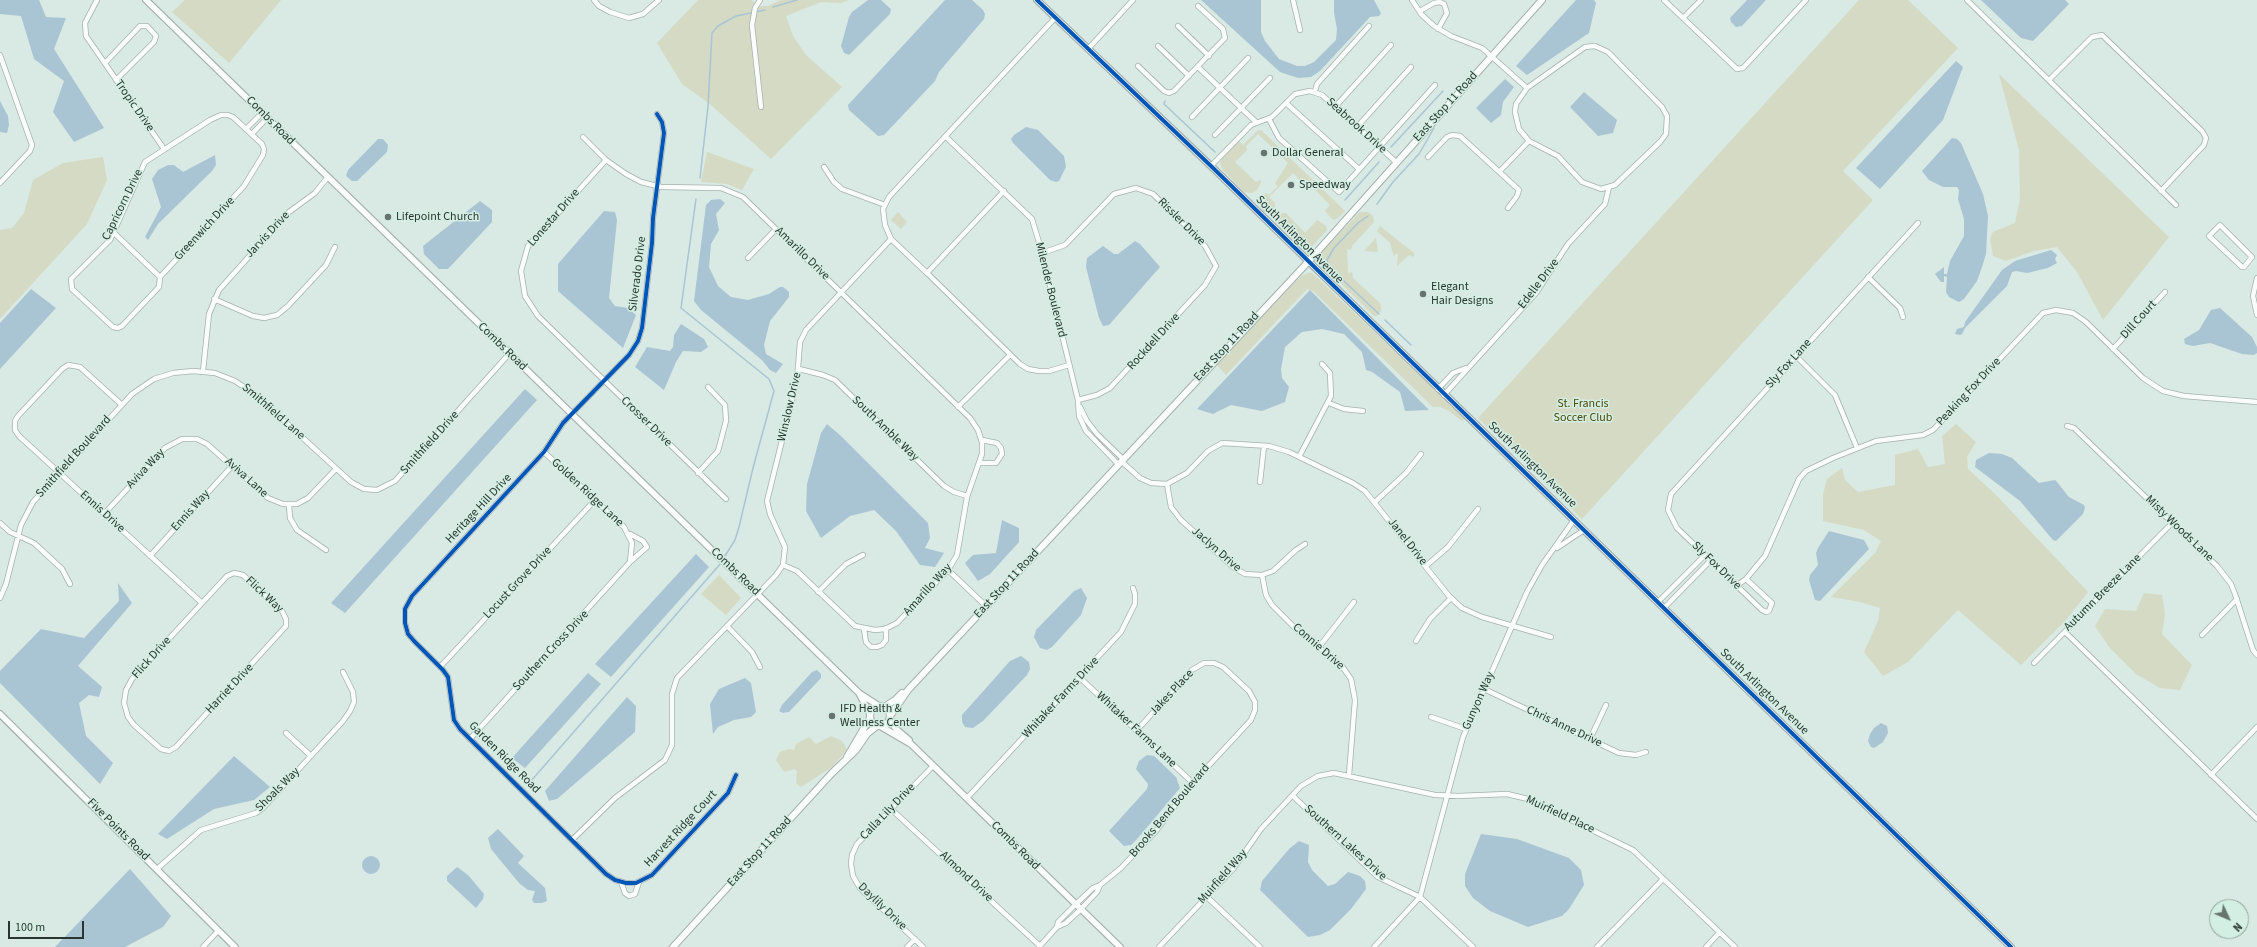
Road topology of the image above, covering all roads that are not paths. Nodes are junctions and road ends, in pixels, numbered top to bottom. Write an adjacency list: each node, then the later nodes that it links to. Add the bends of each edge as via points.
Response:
1 (97, 0): 30 (street, Tropic Drive, via 84,28 86,36)
2 (146, 0): 47 (street, Combs Road)
3 (594, 0): 4 (street, via 610,12 629,18 642,14)
4 (659, 0)
5 (760, 0): 44 (street, via 753,16)
6 (1037, 0): 17 (street, South Arlington Avenue)
7 (1133, 0): 25 (street)
8 (1293, 0): 22 (street)
9 (1412, 0): 16 (street)
10 (1542, 0): 28 (main road, East Stop 11 Road)
11 (1664, 0): 18 (street)
12 (1700, 0): 18 (street)
13 (1806, 0): 18 (street, via 1744,68 1735,69)
14 (1967, 0): 38 (street)
15 (1198, 6): 27 (street, via 1223,29 1225,38)
16 (1420, 12): 21 (street); 21 (street, via 1434,2 1444,4 1446,13)
17 (1055, 18): 25 (street, South Arlington Avenue); 58 (street)
18 (1683, 18)
19 (1178, 26): 27 (street)
20 (1369, 26): 42 (street, via 1317,84)
21 (1438, 29): 28 (street, via 1453,37 1474,43)
22 (1300, 30)
23 (1391, 45): 45 (street)
24 (1158, 46): 35 (street)
25 (1088, 49): 65 (street, South Arlington Avenue)
26 (0, 54): 34 (street)
27 (1209, 56): 32 (street)
28 (1492, 56): 41 (street); 64 (main road, East Stop 11 Road)
29 (1248, 58): 40 (street)
30 (105, 63): 37 (street, Tropic Drive); 37 (street, via 140,26 146,26 156,36 154,42)
31 (1138, 66): 35 (street, via 1169,93)
32 (1198, 67): 35 (street); 40 (street)
33 (1411, 67): 53 (street)
34 (3, 69): 70 (street, via 32,145 30,151)
35 (1189, 76)
36 (1270, 78): 46 (street)
37 (116, 80): 61 (street, Tropic Drive)
38 (2049, 80): 74 (street); 74 (street, via 2092,37 2102,35 2202,131 2206,138 2204,145)
39 (1435, 85): 60 (street)
40 (1220, 88): 46 (street); 49 (street)
41 (1527, 88): 59 (street, via 1516,104 1515,112 1519,129); 72 (street, via 1585,47 1595,46 1608,52 1662,107 1668,116 1666,134 1616,185)
42 (1315, 91): 43 (street, via 1300,91); 45 (street, Seabrook Drive)
43 (1286, 103): 51 (street); 67 (street)
44 (761, 107)
45 (1335, 107): 53 (street, Seabrook Drive)
46 (1241, 108): 52 (street); 56 (street)
47 (262, 113): 50 (street, Combs Road); 54 (street)
48 (657, 114): 71 (street, Silverado Drive, via 664,133)
49 (1192, 116)
50 (267, 118): 55 (street); 69 (street, Combs Road)
51 (1269, 119): 52 (street); 67 (street, via 1280,138 1339,192)
52 (1256, 122): 65 (street)
53 (1357, 127): 60 (street, Seabrook Drive)
54 (247, 128): 55 (street, Capricorn Drive); 61 (street, Capricorn Drive, via 233,117 221,115)
55 (252, 134): 90 (street, Greenwich Drive, via 264,149 244,186)
56 (1215, 135)
57 (583, 137): 63 (street, Amarillo Drive)
58 (946, 137): 73 (street, Milender Boulevard); 75 (street)
59 (1529, 141): 68 (street); 72 (street, via 1558,156 1582,182 1601,189)
60 (1379, 147): 64 (street, Seabrook Drive); 67 (street)
61 (164, 149): 80 (street, Capricorn Drive, via 143,165)
62 (1428, 157): 68 (street, via 1447,137 1457,134)
63 (606, 160): 71 (street, Amarillo Drive, via 631,178); 99 (street, Lonestar Drive, via 531,242 522,261 521,284 532,310)
64 (1396, 162): 86 (main road, East Stop 11 Road)
65 (1211, 166): 86 (street, South Arlington Avenue)
66 (824, 167): 75 (street, via 842,189)
67 (1359, 169)
68 (1500, 171): 77 (street, via 1519,190)
69 (327, 178): 95 (street, Jarvis Drive, via 315,193 288,212 224,282); 101 (street, Combs Road)
70 (0, 183)
71 (658, 187): 79 (street, Amarillo Drive, via 717,188 731,191 747,200); 109 (street, Silverado Drive, via 640,334 629,355)
72 (1609, 187): 106 (street, Edelle Drive, via 1605,204 1568,244 1536,292)
73 (1004, 191): 83 (street, Milender Boulevard, via 1032,219); 89 (street)
74 (2161, 191): 76 (street)
75 (884, 205): 81 (street, via 885,225)
76 (2176, 205)
77 (1508, 208)
78 (1918, 223): 91 (street, Sly Fox Lane)
79 (776, 229): 84 (street); 93 (street, Amarillo Drive)
80 (113, 232): 90 (street); 98 (street, Capricorn Drive, via 110,240 72,279 70,285)
81 (891, 239): 89 (street); 93 (street, Winslow Drive)
82 (335, 247): 95 (street, via 326,265 277,315 264,318 253,316)
83 (1042, 253): 88 (street, Rissler Drive, via 1065,245 1114,194 1136,188 1153,194 1201,241); 105 (street, Milender Boulevard)
84 (748, 258)
85 (2252, 258): 85 (street, via 2220,225 2210,233 2210,236 2242,267); 87 (street)
86 (1308, 262): 111 (street, South Arlington Avenue); 128 (main road, East Stop 11 Road)
87 (2257, 262)
88 (1216, 266): 113 (street, Rockdell Drive, via 1205,285 1110,388)
89 (927, 273): 102 (street)
90 (160, 277): 98 (street, Greenwich Drive, via 160,285 122,326)
91 (1868, 277): 97 (street, via 1900,308); 103 (street, Sly Fox Lane)
92 (2257, 278): 96 (street, via 2253,298)
93 (841, 292): 107 (street, Winslow Drive, via 803,334 799,346); 117 (street, Amarillo Drive)
94 (2165, 292): 100 (street, Dill Court)
95 (214, 299): 108 (street, via 209,314)
96 (2257, 315)
97 (1903, 317)
98 (112, 326)
99 (566, 344): 109 (street, Crosser Drive)
100 (2113, 349): 114 (street, Peaking Fox Drive, via 2145,380 2166,392 2184,396); 124 (street, Peaking Fox Drive, via 2086,322 2073,313 2063,310 2043,313 1933,430 1923,435 1876,441)
101 (509, 354): 119 (street, Combs Road); 131 (street, Smithfield Drive, via 395,482 384,488 366,489 353,484)
102 (1010, 354): 105 (street, via 1028,369 1049,371); 117 (street)
103 (1796, 356): 124 (street, via 1835,395); 142 (street, Sly Fox Lane, via 1671,494)
104 (1322, 364): 115 (street, via 1330,373 1332,382)
105 (1069, 365): 113 (street, Milender Boulevard)
106 (1466, 368): 111 (street, via 1453,373); 112 (street, Edelle Drive)
107 (799, 369): 136 (street, South Amble Way, via 823,374 835,380 944,486 955,493); 158 (street, Winslow Drive, via 767,501 785,547)
108 (203, 371): 116 (street, Smithfield Boulevard, via 176,372 158,378 136,391); 131 (street, Smithfield Lane, via 229,378 248,389)
109 (604, 381): 119 (street, Silverado Drive); 132 (street, Crosser Drive)
110 (708, 387): 132 (street, via 725,405 726,421 718,451)
111 (1438, 389): 112 (street, South Arlington Avenue)
112 (1444, 394): 144 (street, South Arlington Avenue)
113 (1078, 400): 128 (street, Milender Boulevard, via 1087,421)
114 (2257, 402)
115 (1329, 403): 118 (street, via 1344,409); 127 (street)
116 (122, 405): 133 (street, Smithfield Boulevard); 133 (street, Ennis Drive, via 80,367 71,364 62,369 18,416 15,424 17,433)
117 (958, 407): 122 (street, Amarillo Drive, via 975,424)
118 (1363, 411)
119 (573, 413): 125 (street, Heritage Hill Drive, via 563,423); 167 (street, Combs Road)
120 (2067, 426): 146 (street, Misty Woods Lane, via 2074,428)
121 (195, 439): 130 (street, Aviva Lane, via 207,444); 143 (street, Aviva Way, via 180,439 168,445)
122 (982, 440): 129 (street); 129 (street, via 998,444 1002,454 996,463)
123 (1264, 446): 127 (street, Janel Drive); 134 (street); 135 (street, via 1229,442 1218,445 1208,451 1187,473)
124 (1857, 448): 162 (street, Peaking Fox Drive, via 1811,468 1799,479 1765,556)
125 (544, 452): 138 (street, Golden Ridge Lane); 176 (street, Heritage Hill Drive, via 412,596 405,609)
126 (1421, 454): 139 (street, via 1406,473)
127 (1299, 457): 139 (street, Janel Drive, via 1357,485)
128 (1121, 461): 135 (street, via 1140,478 1151,483); 174 (main road, East Stop 11 Road)
129 (979, 463): 136 (street, Amarillo Way)
130 (232, 466): 140 (street, Aviva Lane, via 270,499); 155 (street, Ennis Way)
131 (336, 469): 140 (street, via 308,498)
132 (698, 472): 137 (street, Crosser Drive)
133 (59, 473): 143 (street, Ennis Drive); 149 (street, Smithfield Boulevard, via 31,505)
134 (1260, 482)
135 (1167, 484): 161 (street, Jaclyn Drive, via 1171,507 1181,520 1238,571 1251,576)
136 (967, 496): 160 (street, Amarillo Way, via 959,550)
137 (726, 499)
138 (595, 500): 148 (street, Golden Ridge Lane); 190 (street, Locust Grove Drive)
139 (1375, 502): 159 (street, Janel Drive)
140 (289, 505): 151 (street, via 290,518 297,530)
141 (1478, 509): 159 (street, via 1448,547)
142 (1668, 510): 154 (street, Sly Fox Drive, via 1677,528)
143 (104, 514): 155 (street, Ennis Drive)
144 (1574, 520): 147 (street, South Arlington Avenue); 152 (street, Gunyon Way)
145 (0, 523): 149 (street)
146 (2172, 523): 170 (street, Misty Woods Lane, via 2217,566 2231,584); 182 (street, Autumn Breeze Lane)
147 (1584, 530): 152 (street); 172 (street, South Arlington Avenue)
148 (630, 534): 157 (street); 157 (street, Southern Cross Drive, via 643,541 647,547)
149 (19, 535): 163 (street, via 31,541 59,566); 168 (street, Smithfield Boulevard)
150 (1305, 544): 161 (street, via 1277,568)
151 (326, 550)
152 (1554, 551): 179 (street, Gunyon Way, via 1537,573)
153 (863, 555): 166 (street, via 846,564)
154 (1704, 555): 156 (street, Sly Fox Drive); 172 (street)
155 (150, 556): 173 (street, Ennis Drive)
156 (1710, 560): 164 (street, Sly Fox Drive); 175 (street)
157 (630, 562): 208 (street, Southern Cross Drive)
158 (783, 565): 166 (street, via 796,570); 167 (street)
159 (1426, 566): 169 (street, Janel Drive)
160 (948, 570): 174 (street); 180 (street, Amarillo Way, via 900,621)
161 (1262, 575): 186 (street, Connie Drive, via 1266,595 1272,605)
162 (1746, 579): 164 (street, Peaking Fox Drive); 164 (street, Sly Fox Drive, via 1772,603 1766,612)
163 (70, 584)
164 (1736, 586)
165 (1133, 588): 193 (street, Whitaker Farms Drive, via 1136,601 1125,626)
166 (818, 592): 181 (street, via 848,621)
167 (758, 594): 178 (street); 196 (street, Combs Road)
168 (0, 598)
169 (1451, 598): 179 (street, Janel Drive, via 1470,613); 185 (street, via 1430,619)
170 (2237, 599): 183 (street); 187 (street, Misty Woods Lane)
171 (1354, 602): 186 (street)
172 (1658, 602): 175 (street, South Arlington Avenue)
173 (202, 603): 177 (street, Flick Way, via 227,576 238,573 282,611); 211 (street, Flick Drive, via 132,679 125,695 125,710 132,723 159,748)
174 (986, 606): 195 (main road, East Stop 11 Road)
175 (1664, 608): 256 (street, South Arlington Avenue)
176 (404, 619): 190 (street, Garden Ridge Road, via 408,634)
177 (287, 622): 211 (street, Harriet Drive, via 283,630 176,747)
178 (727, 626): 191 (street, via 752,652); 226 (street, via 676,680 672,694 672,745 665,760 611,802)
179 (1512, 626): 184 (street, Janel Drive); 194 (street, Gunyon Way)
180 (886, 628): 181 (street, Amarillo Way); 181 (street, via 885,643 874,647 865,641)
181 (864, 629)
182 (2065, 632): 189 (street, Autumn Breeze Lane); 218 (street)
183 (2202, 635)
184 (1552, 637)
185 (1416, 641)
186 (1319, 648): 217 (street, Connie Drive, via 1344,669 1353,686 1355,700)
187 (2257, 656)
188 (1211, 663): 206 (street, Jakes Place, via 1201,664 1192,670); 219 (street, Brooks Bend Boulevard, via 1223,667 1249,690 1255,708 1251,720)
189 (2034, 663)
190 (440, 667): 208 (street, Garden Ridge Road, via 448,677 454,720)
191 (760, 667)
192 (343, 672): 213 (street, Shoals Way, via 353,692 354,702 350,711)
193 (1079, 677): 206 (street, Whitaker Farms Lane); 223 (street, Whitaker Farms Drive)
194 (1484, 689): 205 (street, Gunyon Way); 209 (street, Chris Anne Drive)
195 (908, 690): 198 (main road, East Stop 11 Road); 201 (main road, East Stop 11 Road)
196 (859, 693): 198 (street, Combs Road); 200 (street, Combs Road)
197 (1606, 705): 209 (street)
198 (882, 706): 200 (main road, via 874,708); 201 (main road, via 888,710)
199 (0, 714): 228 (street, Five Points Road)
200 (870, 716): 203 (main road, via 872,723); 214 (main road, East Stop 11 Road)
201 (890, 717): 203 (main road, via 887,724); 210 (street, Combs Road, via 896,729)
202 (1431, 717): 205 (street)
203 (879, 726): 210 (street, Combs Road); 214 (main road, East Stop 11 Road, via 867,734 856,750)
204 (2257, 727): 218 (street)
205 (1466, 729): 222 (street, Gunyon Way)
206 (1137, 730): 219 (street, Whitaker Farms Lane)
207 (286, 733): 213 (street)
208 (470, 739): 226 (street, Garden Ridge Road)
209 (1590, 739): 212 (street, Chris Anne Drive, via 1624,754 1636,755)
210 (911, 744): 215 (street, Combs Road)
211 (167, 750)
212 (1646, 752)
213 (311, 756): 228 (street, Shoals Way, via 256,813 200,830)
214 (847, 757): 245 (main road, East Stop 11 Road)
215 (933, 766): 223 (street, Combs Road); 224 (street, Calla Lily Drive)
216 (736, 775): 231 (street, Harvest Ridge Court, via 728,793 652,875)
217 (1349, 775): 220 (street, Muirfield Place, via 1325,774); 222 (street, Muirfield Place)
218 (2211, 775): 225 (street)
219 (1193, 783): 233 (street, Brooks Bend Boulevard, via 1156,831 1128,861)
220 (1301, 786): 221 (street, Muirfield Way)
221 (1293, 796): 234 (street, Muirfield Way, via 1261,829 1239,862); 235 (street, Southern Lakes Drive, via 1378,877)
222 (1447, 796): 229 (street, Muirfield Place, via 1507,794 1524,797 1627,846); 235 (street, Gunyon Way)
223 (967, 798): 236 (street, Combs Road)
224 (891, 809): 227 (street, Calla Lily Drive, via 857,844); 242 (street, Almond Drive)
225 (2257, 819)
226 (572, 840): 230 (street, Garden Ridge Road, via 607,875)
227 (851, 862): 241 (street, Daylily Drive, via 853,876 860,888)
228 (157, 869): 239 (street, Five Points Road)
229 (1663, 879): 240 (street, Muirfield Place); 253 (street)
230 (622, 882): 231 (street, via 625,893 629,896 635,894); 232 (street, Garden Ridge Road)
231 (639, 882): 232 (street, Harvest Ridge Court)
232 (629, 883)
233 (1100, 885): 236 (street, Brooks Bend Boulevard, via 1093,888); 237 (street, via 1098,892)
234 (1207, 896): 249 (street, Muirfield Way); 250 (street)
235 (1420, 897): 251 (street); 252 (street, Southern Lakes Drive)
236 (1075, 905): 237 (street, Combs Road); 238 (street, Brooks Bend Boulevard, via 1058,922)
237 (1080, 910): 238 (street, via 1066,923); 248 (street, Combs Road)
238 (1057, 927): 242 (street)
239 (218, 931): 243 (street); 244 (street, Five Points Road)
240 (1719, 933): 254 (street); 255 (street, Muirfield Place)
241 (915, 939): 246 (street); 247 (street, Daylily Drive)
242 (1039, 946)
243 (203, 947)
244 (235, 947)
245 (672, 947)
246 (907, 947)
247 (923, 947)
248 (1120, 947)
249 (1159, 947)
250 (1260, 947)
251 (1374, 947)
252 (1473, 947)
253 (1597, 947)
254 (1706, 947)
255 (1735, 947)
256 (2011, 947)

